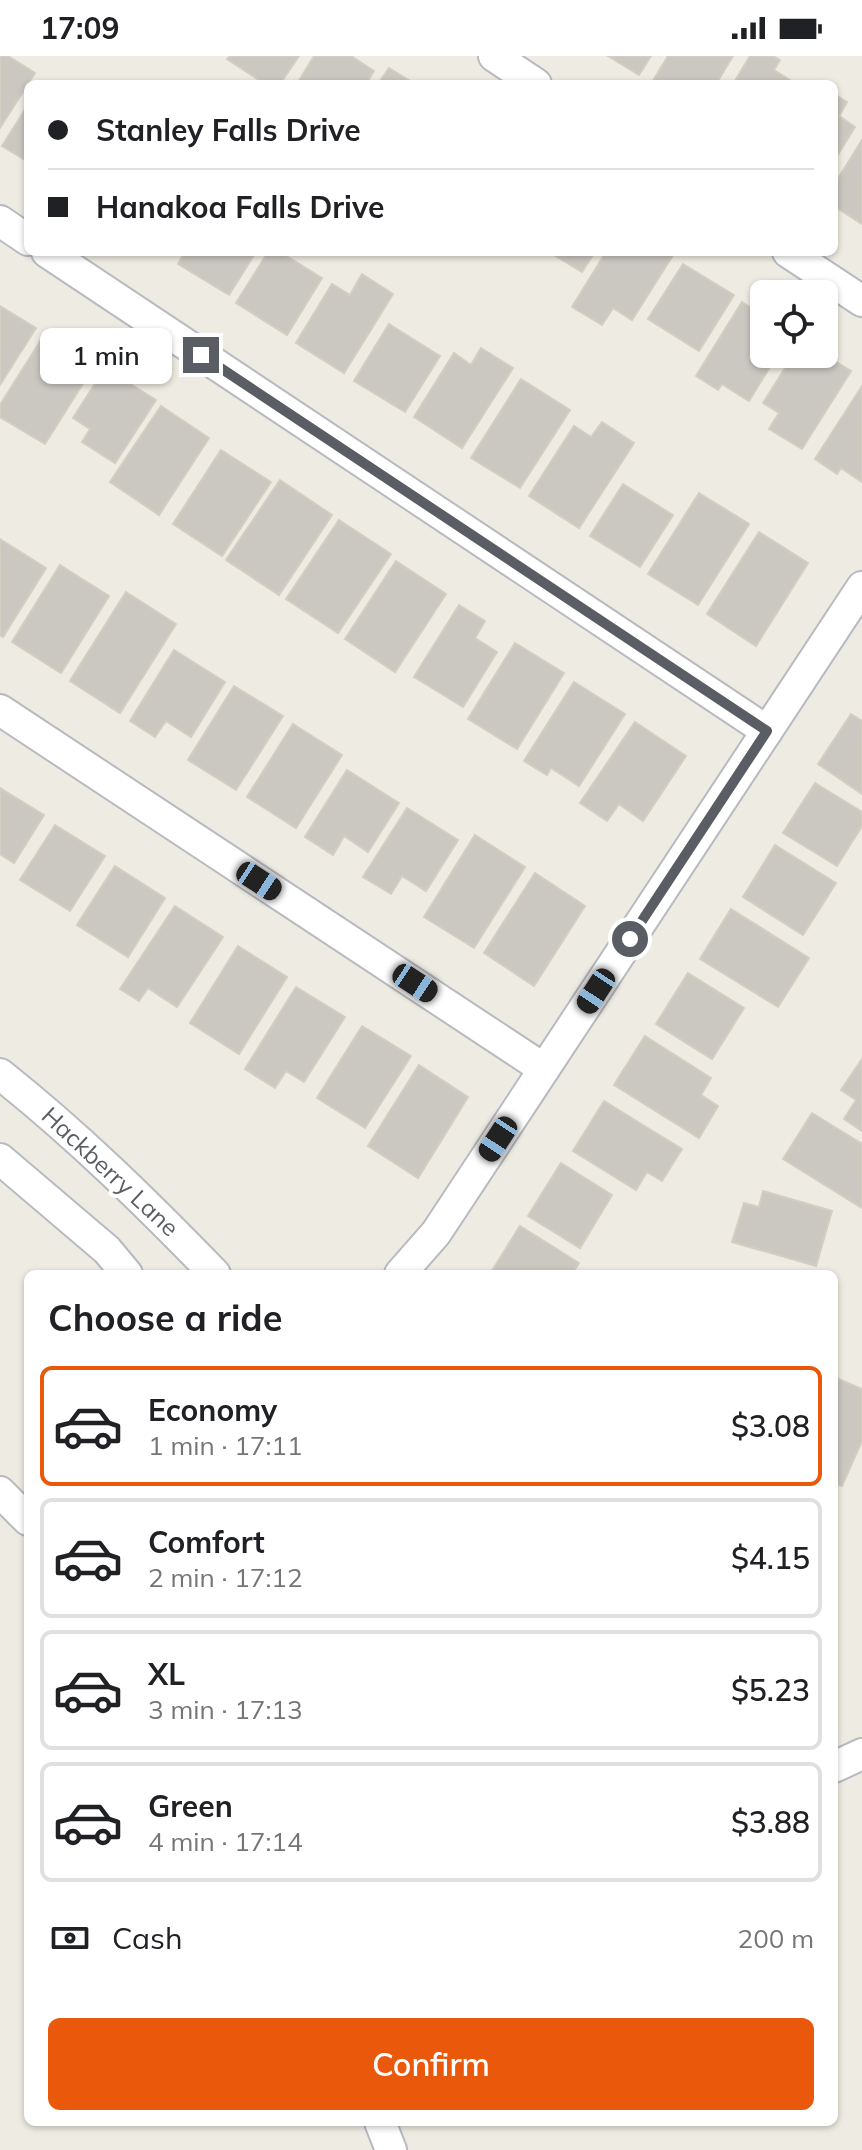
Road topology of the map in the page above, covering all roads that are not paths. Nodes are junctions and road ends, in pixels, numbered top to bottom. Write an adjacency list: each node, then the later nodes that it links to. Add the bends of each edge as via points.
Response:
1 (494, 56): 2 (street)
2 (530, 80)
3 (0, 221): 4 (street)
4 (24, 237)
5 (53, 256): 10 (street)
6 (794, 256): 7 (street)
7 (862, 301)
8 (862, 587): 10 (street)
9 (0, 710): 11 (street)
10 (767, 731): 11 (street)
11 (544, 1069): 16 (street, via 436,1233)
12 (0, 1074): 15 (street, Hackberry Lane)
13 (0, 1159): 14 (street)
14 (124, 1270)
15 (211, 1270)
16 (404, 1270)
17 (0, 1492): 18 (street)
18 (24, 1516)
19 (862, 1754): 20 (street)
20 (838, 1765)
21 (382, 2126): 22 (street)
22 (391, 2150)

